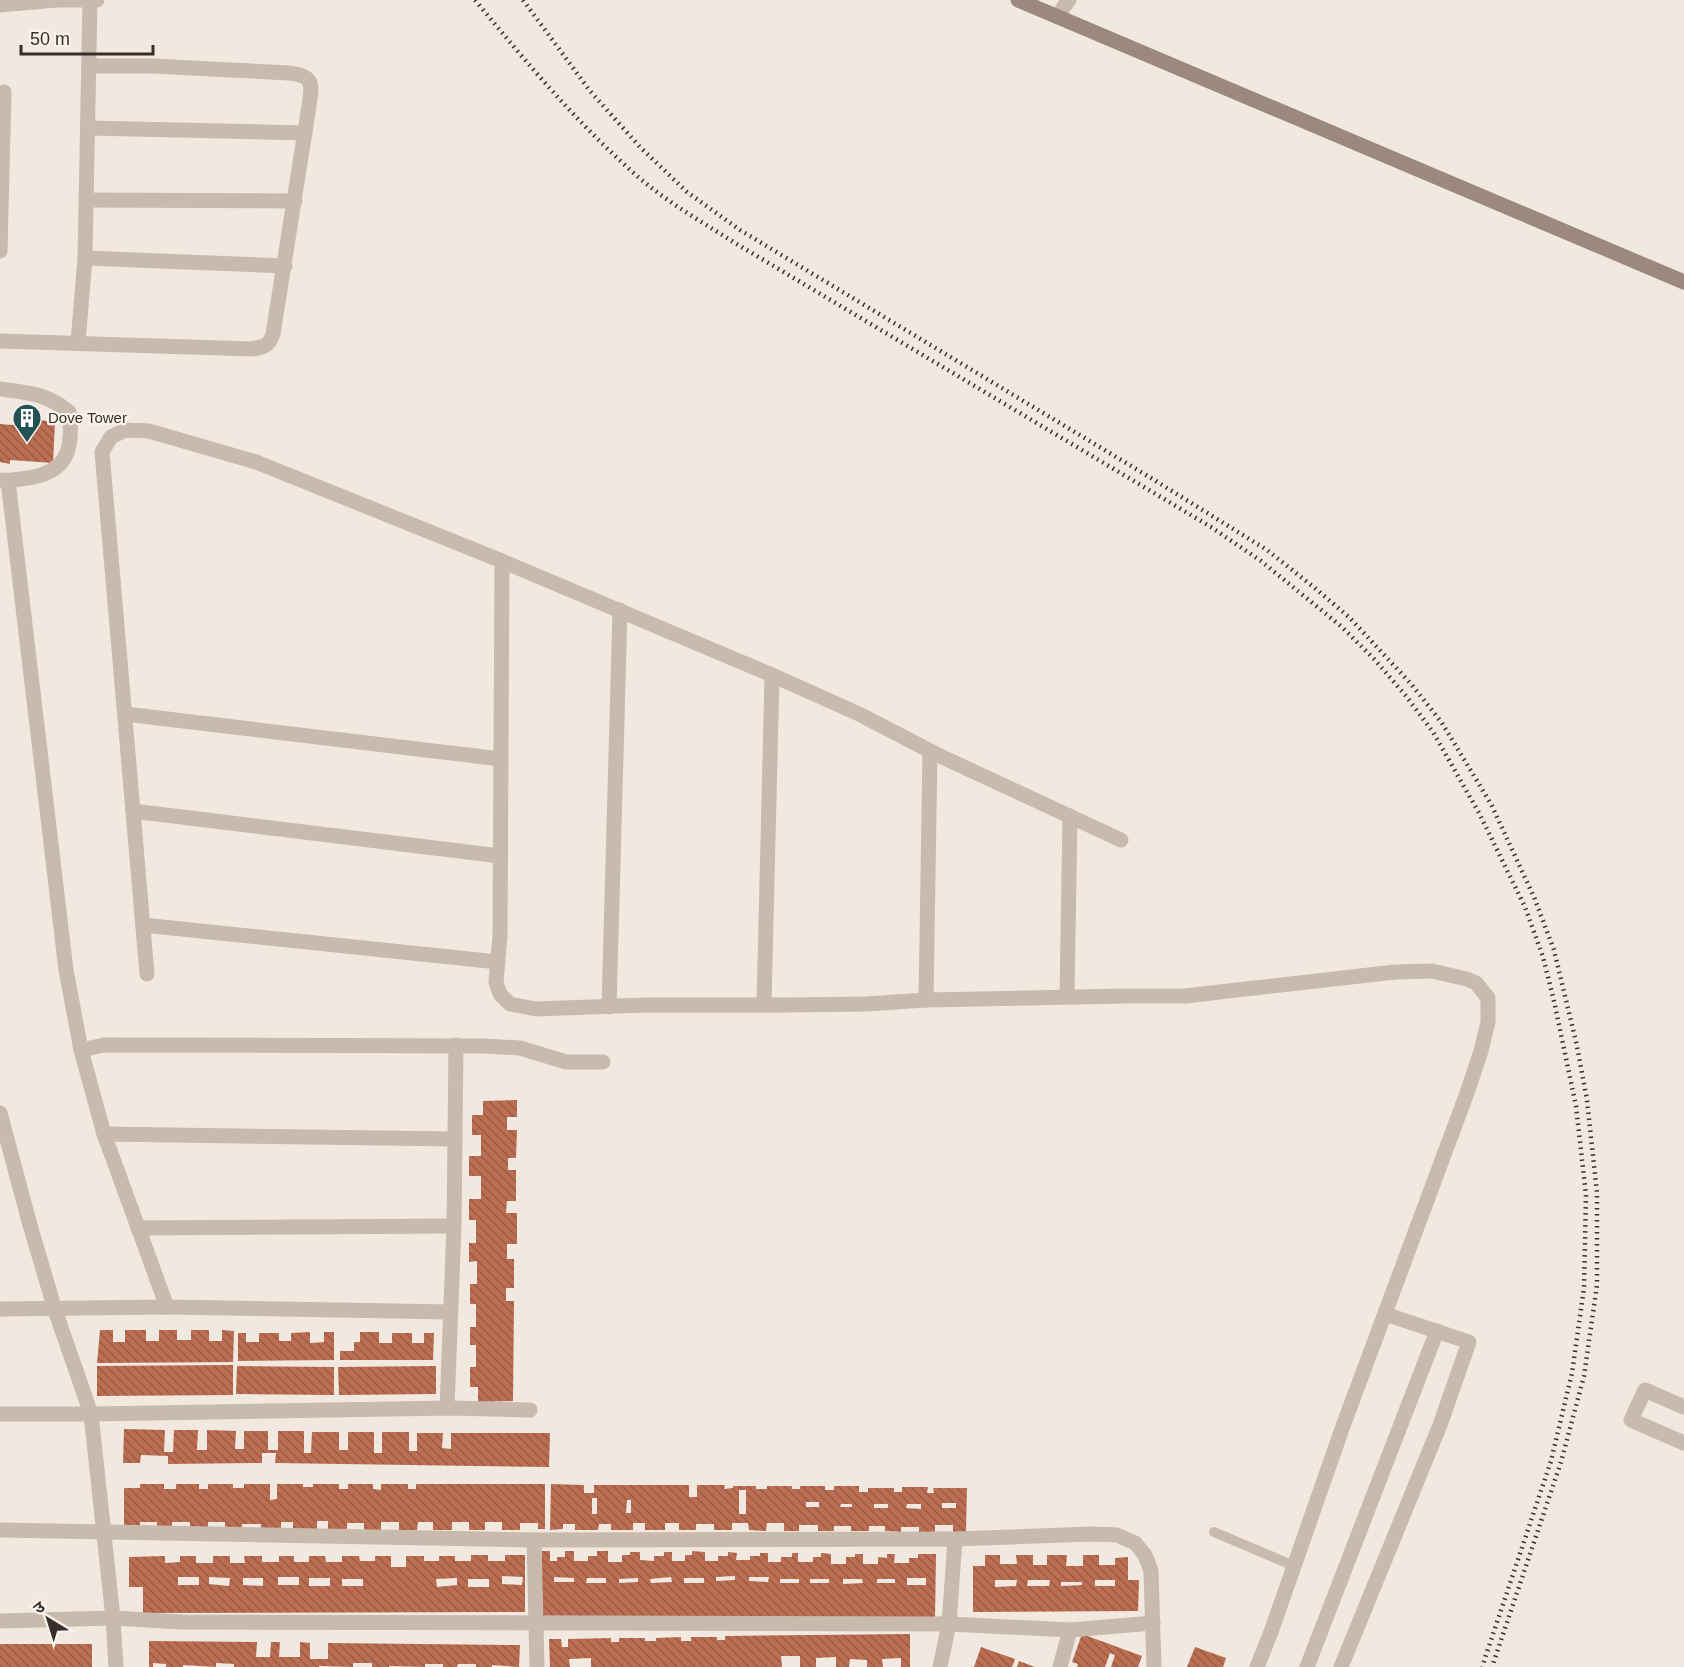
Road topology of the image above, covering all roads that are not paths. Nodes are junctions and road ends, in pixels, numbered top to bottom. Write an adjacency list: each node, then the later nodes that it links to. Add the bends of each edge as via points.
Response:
1 (57, 0): 2 (street); 6 (street)
2 (90, 0): 3 (street); 8 (street)
3 (98, 0)
4 (1018, 0): 7 (street)
5 (1069, 0): 7 (street)
6 (0, 5)
7 (1057, 16): 18 (street)
8 (90, 66): 10 (street); 11 (street, via 300,74 311,82)
9 (4, 92): 12 (street)
10 (88, 128): 11 (street); 13 (street)
11 (305, 133): 14 (street)
12 (1, 168): 15 (street)
13 (86, 200): 14 (street); 16 (street)
14 (295, 201): 17 (street)
15 (0, 251)
16 (85, 258): 17 (street); 20 (street)
17 (285, 266): 20 (street, via 273,334 264,347)
18 (1684, 282)
19 (0, 341): 20 (street)
20 (78, 342)
21 (0, 389): 22 (street, via 43,396 59,405 69,412 71,431 68,451 60,465 47,473)
22 (4, 481): 41 (street, via 66,970)
23 (502, 561): 24 (street); 26 (street, via 256,462 149,431 125,430 111,437 102,452); 28 (street)
24 (620, 610): 25 (street); 39 (street)
25 (772, 675): 27 (street); 38 (street)
26 (125, 714): 28 (street); 29 (street)
27 (930, 751): 30 (street); 37 (street)
28 (501, 759): 32 (street)
29 (133, 810): 32 (street); 33 (street)
30 (1070, 816): 31 (street); 36 (street)
31 (1121, 840)
32 (500, 856): 34 (street)
33 (143, 925): 34 (street); 35 (street)
34 (498, 962): 39 (street, via 496,982 500,994 510,1004 536,1009)
35 (147, 974)
36 (1067, 997): 37 (street); 52 (street, via 1185,996 1395,972 1431,971 1476,983 1488,998 1489,1009 1481,1051)
37 (926, 1000): 38 (street)
38 (764, 1005): 39 (street)
39 (609, 1007)
40 (456, 1045): 41 (street, via 104,1045); 42 (street, via 520,1048 566,1062); 45 (street)
41 (81, 1050): 44 (street)
42 (603, 1062)
43 (0, 1113): 50 (street)
44 (104, 1134): 45 (street); 47 (street)
45 (455, 1139): 46 (street)
46 (454, 1226): 47 (street); 51 (street)
47 (138, 1228): 48 (street)
48 (167, 1307): 50 (street); 51 (street)
49 (0, 1309): 50 (street)
50 (55, 1310): 58 (street)
51 (452, 1312): 55 (street)
52 (1385, 1314): 53 (street); 65 (street)
53 (1437, 1331): 78 (street); 79 (street, via 1470,1342)
54 (1684, 1407): 59 (street, via 1646,1390 1631,1420)
55 (447, 1408): 56 (street); 58 (street)
56 (530, 1410)
57 (0, 1414): 58 (street)
58 (91, 1414): 61 (street)
59 (1684, 1443)
60 (0, 1530): 61 (street)
61 (104, 1531): 64 (street); 66 (street)
62 (1214, 1532): 65 (lane)
63 (955, 1539): 64 (street); 69 (street, via 1090,1534 1125,1538 1145,1555 1151,1571); 70 (street)
64 (534, 1540): 68 (street)
65 (1293, 1566): 77 (street)
66 (112, 1618): 67 (street); 68 (street, via 182,1622); 72 (street)
67 (0, 1621)
68 (536, 1623): 70 (street); 73 (street)
69 (1153, 1623): 71 (street); 76 (street)
70 (949, 1624): 71 (street); 74 (street)
71 (1070, 1630): 75 (street)
72 (116, 1667)
73 (537, 1667)
74 (940, 1667)
75 (1060, 1667)
76 (1154, 1667)
77 (1257, 1667)
78 (1307, 1667)
79 (1341, 1667)

